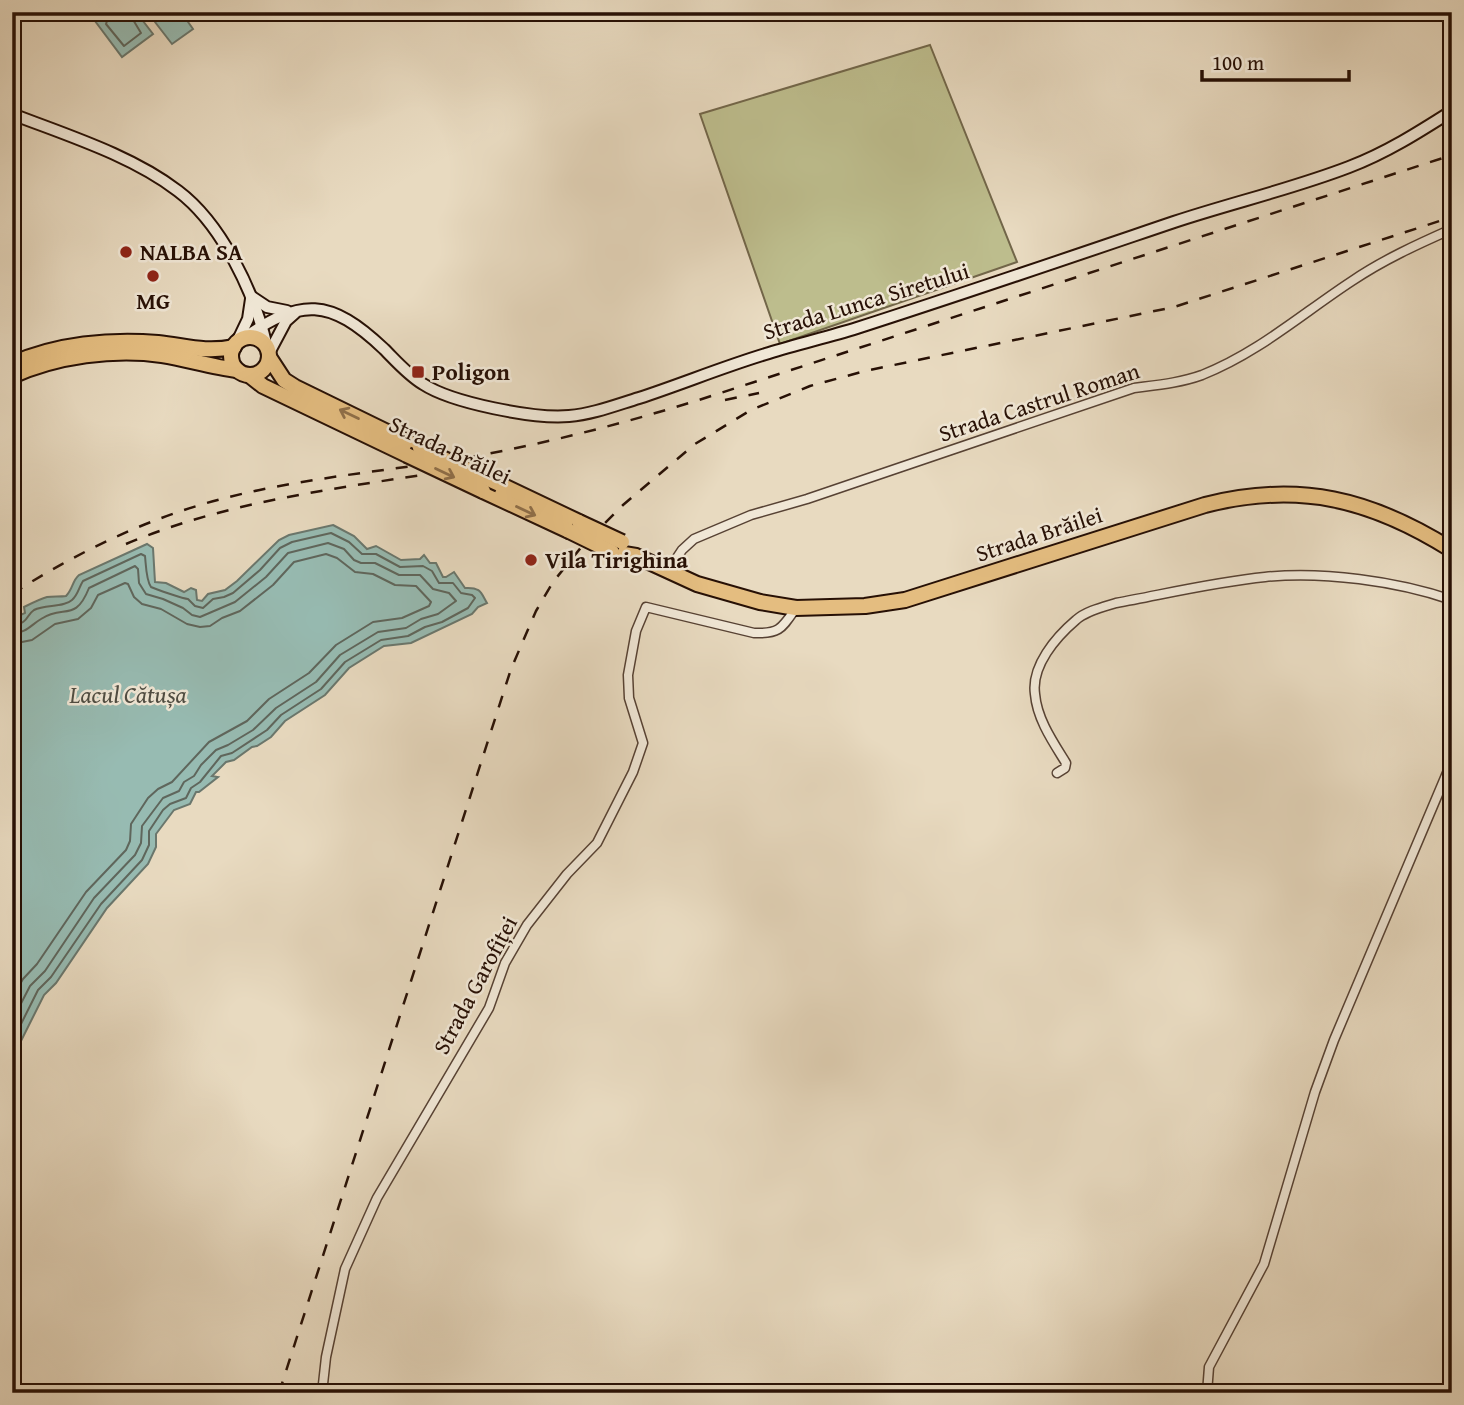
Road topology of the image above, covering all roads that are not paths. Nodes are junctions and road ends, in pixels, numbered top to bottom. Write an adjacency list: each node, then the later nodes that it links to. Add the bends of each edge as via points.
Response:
1 (1452, 111): 5 (street, Strada Lunca Siretului, via 1403,142 1349,167 582,414 523,413 440,392 419,382 352,322 321,309)
2 (12, 114): 4 (street, via 137,166 181,192 212,227)
3 (1452, 229): 15 (street, Strada Castrul Roman, via 1354,279 1261,344 1202,375 1134,388 751,515 694,539)
4 (252, 297): 5 (street, Strada Lunca Siretului, via 274,310); 6 (street); 7 (street)
5 (300, 309): 6 (street); 8 (street, via 286,321)
6 (262, 325): 7 (street); 8 (street)
7 (237, 343): 8 (highway, via 247,337 258,339); 9 (highway, via 208,351 127,342 89,345); 10 (highway, via 231,356)
8 (268, 353): 10 (highway, via 260,372); 12 (highway, Strada Brăilei, one-way to 8, via 284,380)
9 (12, 364)
10 (243, 372): 11 (highway, Strada Brăilei, via 127,353 57,361); 12 (highway, Strada Brăilei, via 263,386)
11 (12, 376)
12 (413, 452): 13 (highway, Strada Brăilei, one-way to 13, bridge, via 483,491); 13 (highway, Strada Brăilei, bridge, via 499,484)
13 (574, 526): 15 (highway, Strada Brăilei, bridge)
14 (1452, 550): 17 (highway, Strada Brăilei, via 1411,526 1362,506 1323,498 1265,495 1205,505 905,600)
15 (668, 571): 17 (highway, Strada Brăilei, via 733,595)
16 (1452, 600): 19 (street, via 1372,581 1280,575 1098,609 1077,619 1049,650 1037,672 1034,692 1040,715 1066,763)
17 (796, 608): 20 (street, Strada Garofiței, via 781,629 754,633 646,607 636,631 628,675 629,698 643,743 634,772 597,843 527,925 505,963 489,1008 377,1198 345,1269)
18 (1452, 761): 21 (street, via 1334,1040 1264,1264 1209,1367)
19 (1057, 773)
20 (322, 1393)
21 (1207, 1393)

